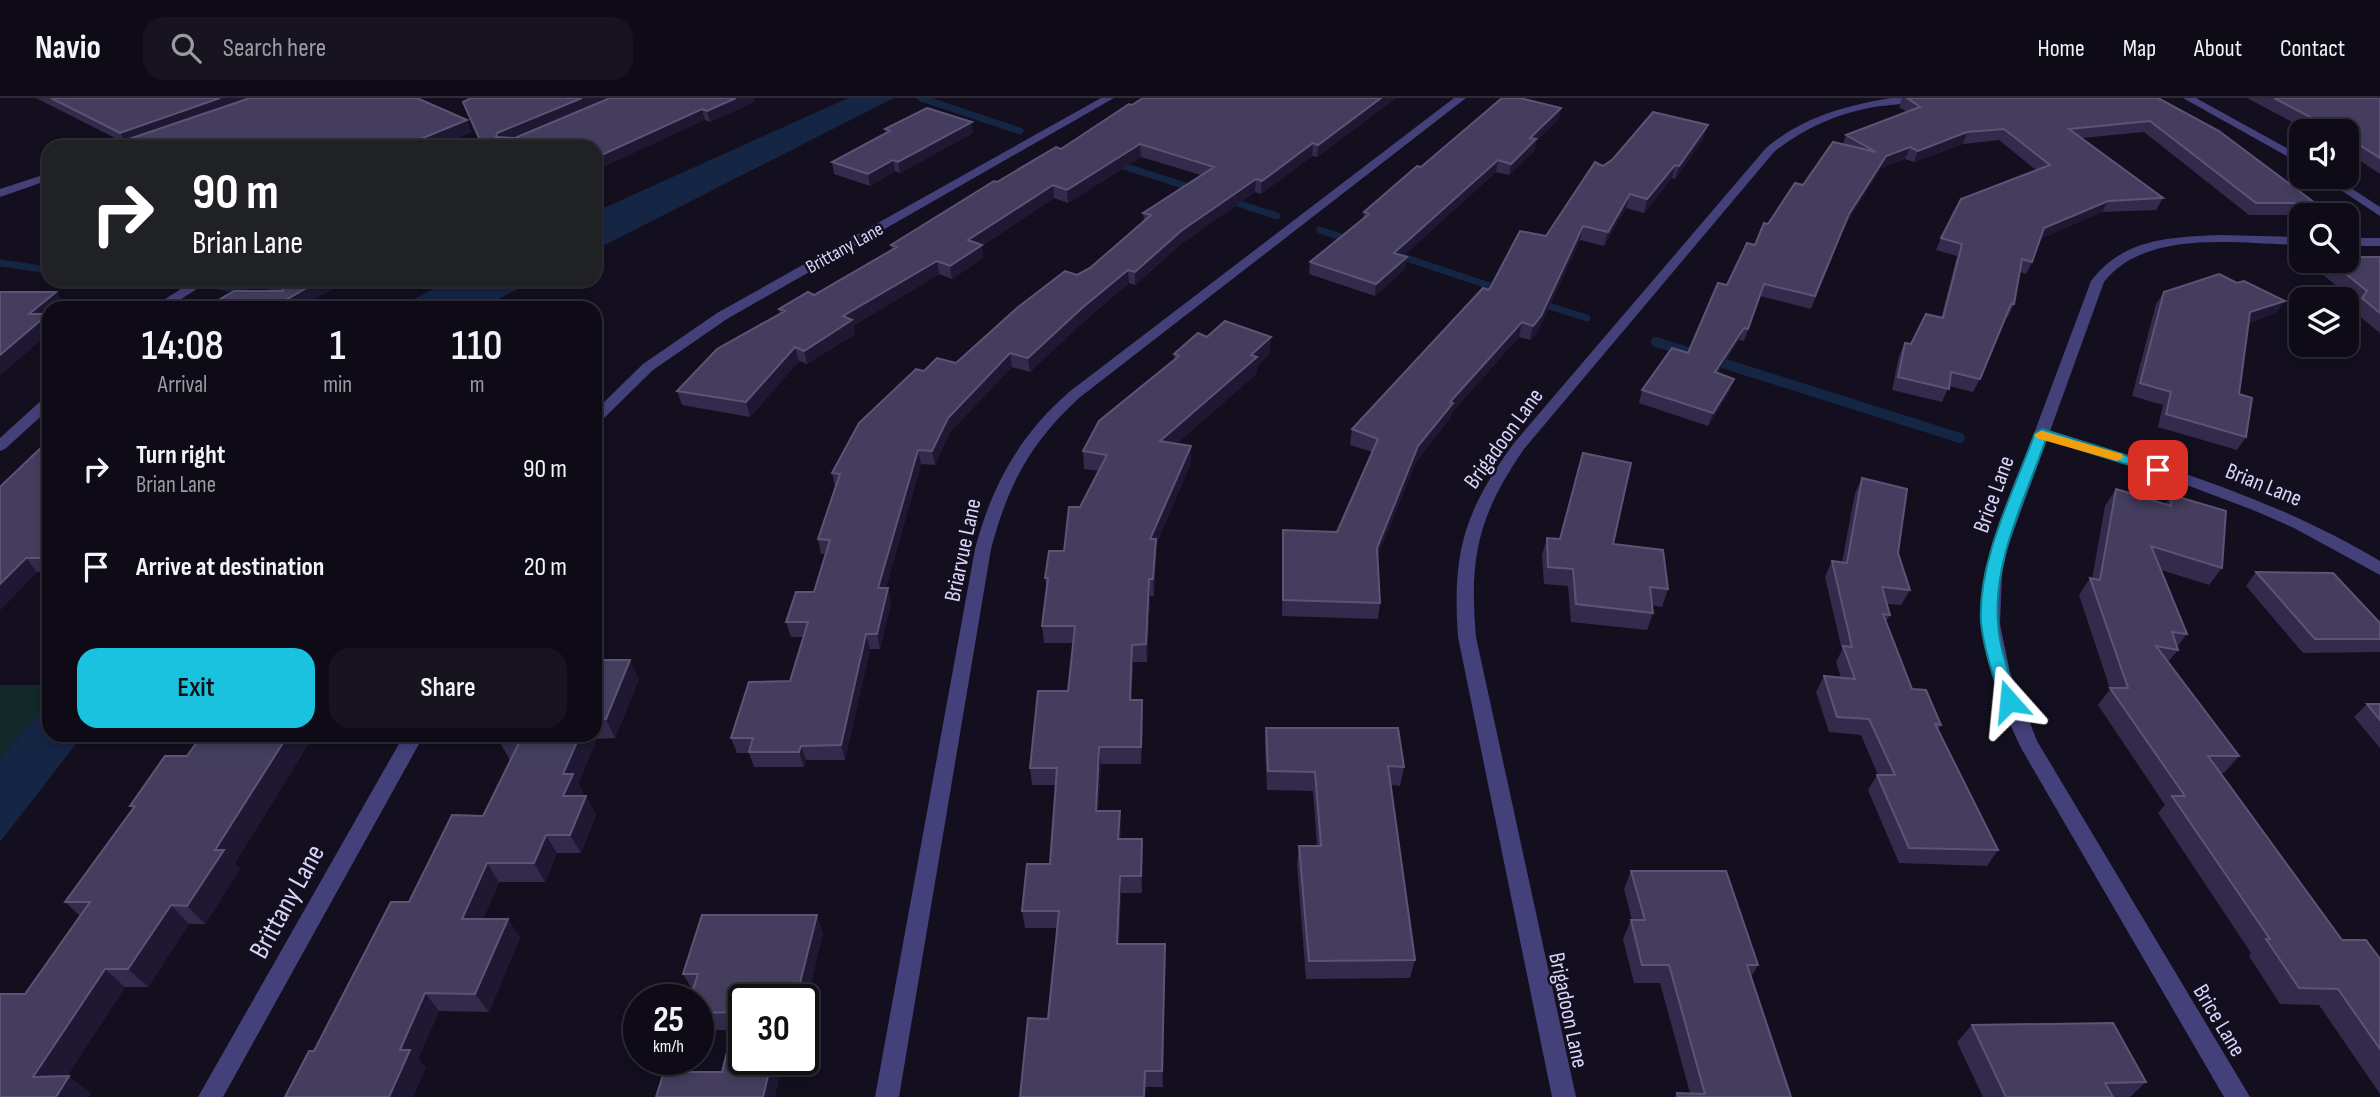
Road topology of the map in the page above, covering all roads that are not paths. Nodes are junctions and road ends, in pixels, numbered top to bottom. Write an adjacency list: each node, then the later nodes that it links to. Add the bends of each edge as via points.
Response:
1 (1109, 98): 16 (street, Brittany Lane, via 722,316 648,368)
2 (1461, 98): 22 (street, Briarvue Lane, via 1057,409 1004,480 983,549)
3 (1912, 98): 23 (street, Brigadoon Lane, via 1825,117 1770,149 1519,446 1497,477 1473,526 1464,573 1467,636)
4 (2188, 98): 5 (street)
5 (2289, 154)
6 (42, 178): 8 (street)
7 (2345, 189): 9 (street)
8 (0, 193)
9 (2380, 212)
10 (2289, 242): 17 (street, Brice Lane, via 2169,243 2130,252 2112,262 2098,281)
11 (2359, 242): 12 (street)
12 (2380, 242)
13 (192, 287): 14 (street)
14 (170, 301)
15 (42, 407): 18 (street)
16 (602, 412)
17 (2042, 433): 19 (street, Brian Lane, via 2250,501 2315,531); 24 (street, Brice Lane, via 1994,565 1989,621 1995,657 2018,723 2040,767)
18 (0, 446)
19 (2380, 569)
20 (410, 742): 21 (street, Brittany Lane)
21 (210, 1097)
22 (887, 1097)
23 (1564, 1097)
24 (2238, 1097)

